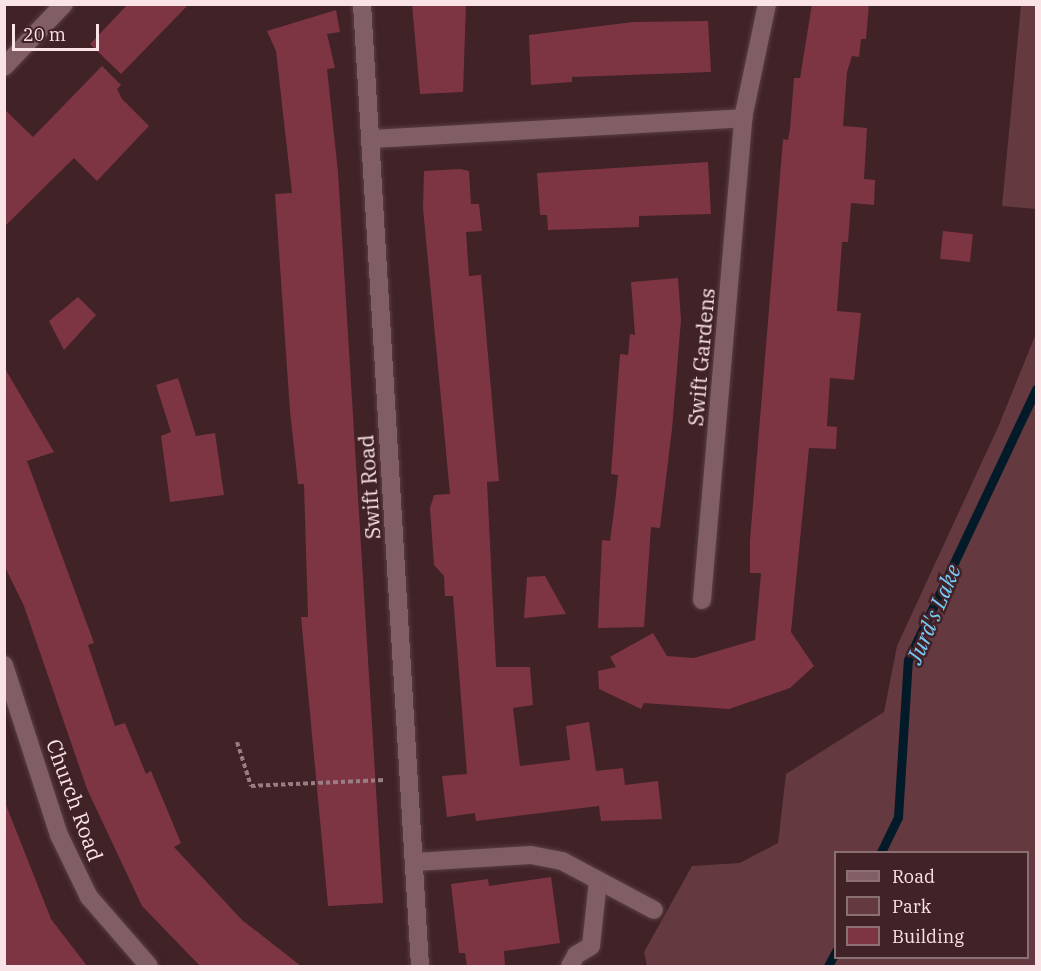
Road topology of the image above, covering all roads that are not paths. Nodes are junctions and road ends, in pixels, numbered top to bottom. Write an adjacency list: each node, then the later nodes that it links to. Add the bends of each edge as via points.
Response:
1 (64, 4): 4 (street)
2 (362, 4): 6 (street, Swift Road)
3 (767, 4): 5 (street, Swift Gardens)
4 (4, 67)
5 (743, 118): 6 (street); 7 (street, Swift Gardens)
6 (372, 138): 9 (street, Swift Road)
7 (702, 600)
8 (4, 664): 12 (street, Church Road, via 59,835 79,877 106,923)
9 (415, 862): 10 (street, via 531,855 562,861); 13 (street, Swift Road)
10 (598, 880): 11 (street); 14 (street, via 591,946 576,955)
11 (654, 909)
12 (149, 966)
13 (420, 966)
14 (570, 966)

